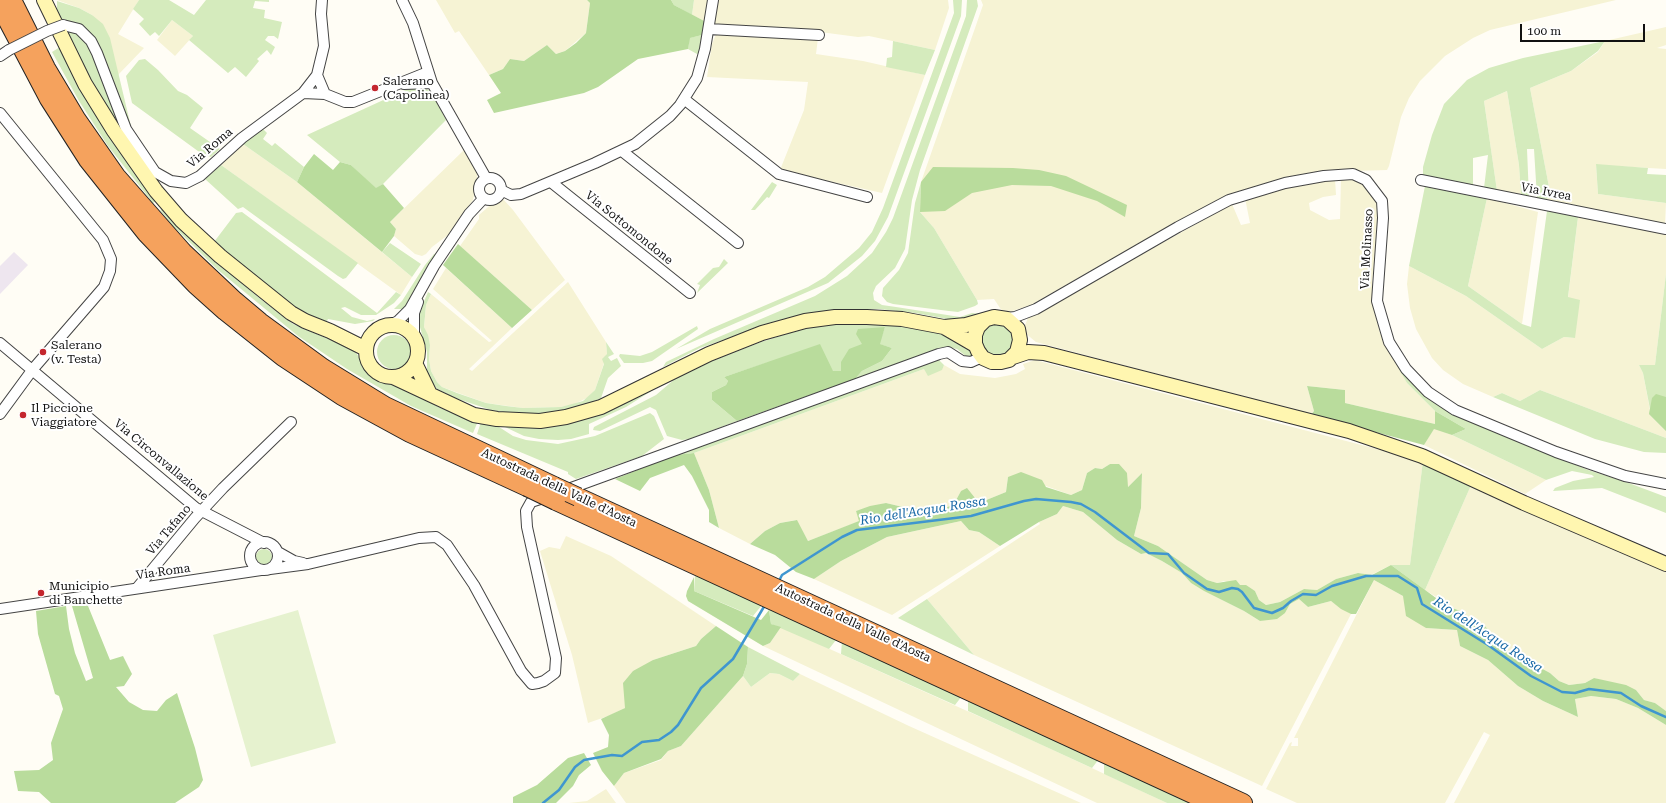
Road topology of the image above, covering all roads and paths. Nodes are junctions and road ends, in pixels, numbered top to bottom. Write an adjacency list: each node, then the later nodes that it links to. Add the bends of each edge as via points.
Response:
1 (12, 0): 49 (highway, Autostrada della Valle d'Aosta, via 46,68 77,120 112,170 182,252 229,296 297,350 379,402)
2 (44, 0): 34 (main road, via 85,84 114,131 156,191 181,220 274,300 305,321)
3 (322, 0): 11 (street, Via Roma, via 324,46)
4 (402, 0): 10 (street, via 413,23)
5 (713, 0): 7 (street)
6 (0, 6): 49 (highway, Autostrada della Valle d'Aosta, bridge, via 45,93 88,160 146,233 202,290 277,352 342,396 410,433 527,488)
7 (709, 29): 8 (street); 16 (street, via 697,78)
8 (819, 35)
9 (4, 53): 14 (street, Via Roma, bridge, via 47,31 63,26 79,29 91,40 126,129 155,172 178,183 186,183 200,176 242,138)
10 (428, 72): 12 (street); 13 (street)
11 (317, 75): 14 (street, Via Roma); 15 (street)
12 (432, 83): 13 (street); 19 (street)
13 (398, 84): 15 (street, via 353,102 345,102)
14 (303, 93): 15 (street)
15 (325, 94)
16 (684, 99): 18 (street, via 670,116 651,132); 23 (street, via 778,174)
17 (0, 113): 43 (street, via 103,240 111,259 104,287)
18 (622, 151): 21 (street); 26 (street)
19 (486, 178): 22 (street, via 498,181); 24 (street, via 479,185)
20 (1421, 180): 25 (street, Via Ivrea)
21 (551, 182): 22 (street, via 521,194); 28 (street, Via Sottomondone)
22 (501, 190): 24 (street, via 494,199)
23 (867, 197)
24 (484, 198): 27 (street, via 469,214 434,266)
25 (1666, 229)
26 (738, 243)
27 (421, 291): 32 (street, via 405,315); 36 (street, via 414,313)
28 (690, 294)
29 (1036, 309): 30 (street); 35 (street, via 1025,318); 48 (street, Via Molinasso, via 1229,200 1284,182 1353,174 1366,180 1382,201 1377,301 1389,342 1406,369 1428,392 1455,410 1568,457 1626,476)
30 (1006, 318): 31 (main road, via 994,317); 35 (main road, via 1013,323)
31 (985, 320): 33 (main road); 39 (main road, via 976,331)
32 (383, 327): 34 (main road, via 356,334); 36 (main road, via 406,329); 38 (main road, via 368,339)
33 (944, 327): 39 (main road, via 960,335); 45 (main road, via 902,319 868,317 835,317 805,321 762,333 710,354 601,407 540,421 474,415)
34 (330, 331): 38 (main road)
35 (1019, 333): 40 (main road, via 1028,345); 41 (main road, via 1019,348)
36 (414, 337): 42 (main road, via 418,352)
37 (0, 343): 43 (street, Via Circonvallazione)
38 (366, 349): 44 (main road, via 368,361 376,372)
39 (978, 351): 41 (main road, via 988,360 997,363); 56 (street, Via Roma, via 971,362 962,361 948,352 939,354 531,502 526,511 526,518 556,658 555,673 544,681 532,684 528,680 474,585 447,544 436,537 419,538)
40 (1044, 353): 41 (main road, via 1028,352); 57 (main road, via 1349,431 1422,456 1524,504)
41 (1013, 357)
42 (415, 364): 44 (main road, via 405,373); 45 (main road)
43 (33, 370): 46 (street); 50 (street, Via Circonvallazione)
44 (393, 377): 45 (main road)
45 (430, 394)
46 (0, 414)
47 (291, 422): 50 (street, Via Tafano)
48 (1666, 484)
49 (555, 493): 55 (highway, Autostrada della Valle d'Aosta); 55 (highway, Autostrada della Valle d'Aosta, bridge, via 578,497)
50 (202, 511): 51 (street, Via Circonvallazione); 60 (street, Via Tafano)
51 (237, 529): 52 (street, Via Circonvallazione); 54 (street, Via Circonvallazione, via 249,545)
52 (264, 543): 53 (street, via 272,545); 54 (street, via 255,546)
53 (278, 552): 56 (street, via 294,561); 58 (street, via 276,564)
54 (251, 558): 58 (street, via 257,568); 59 (street)
55 (700, 560): 62 (highway, Autostrada della Valle d'Aosta)
56 (308, 564): 58 (street, Via Roma)
57 (1666, 564)
58 (266, 569): 59 (street, Via Roma)
59 (234, 575): 60 (street, Via Roma)
60 (137, 588): 61 (street, Via Roma)
61 (0, 609)
62 (1109, 748): 63 (highway, Autostrada della Valle d'Aosta); 64 (highway, Autostrada della Valle d'Aosta)
63 (1212, 803)
64 (1243, 803)

